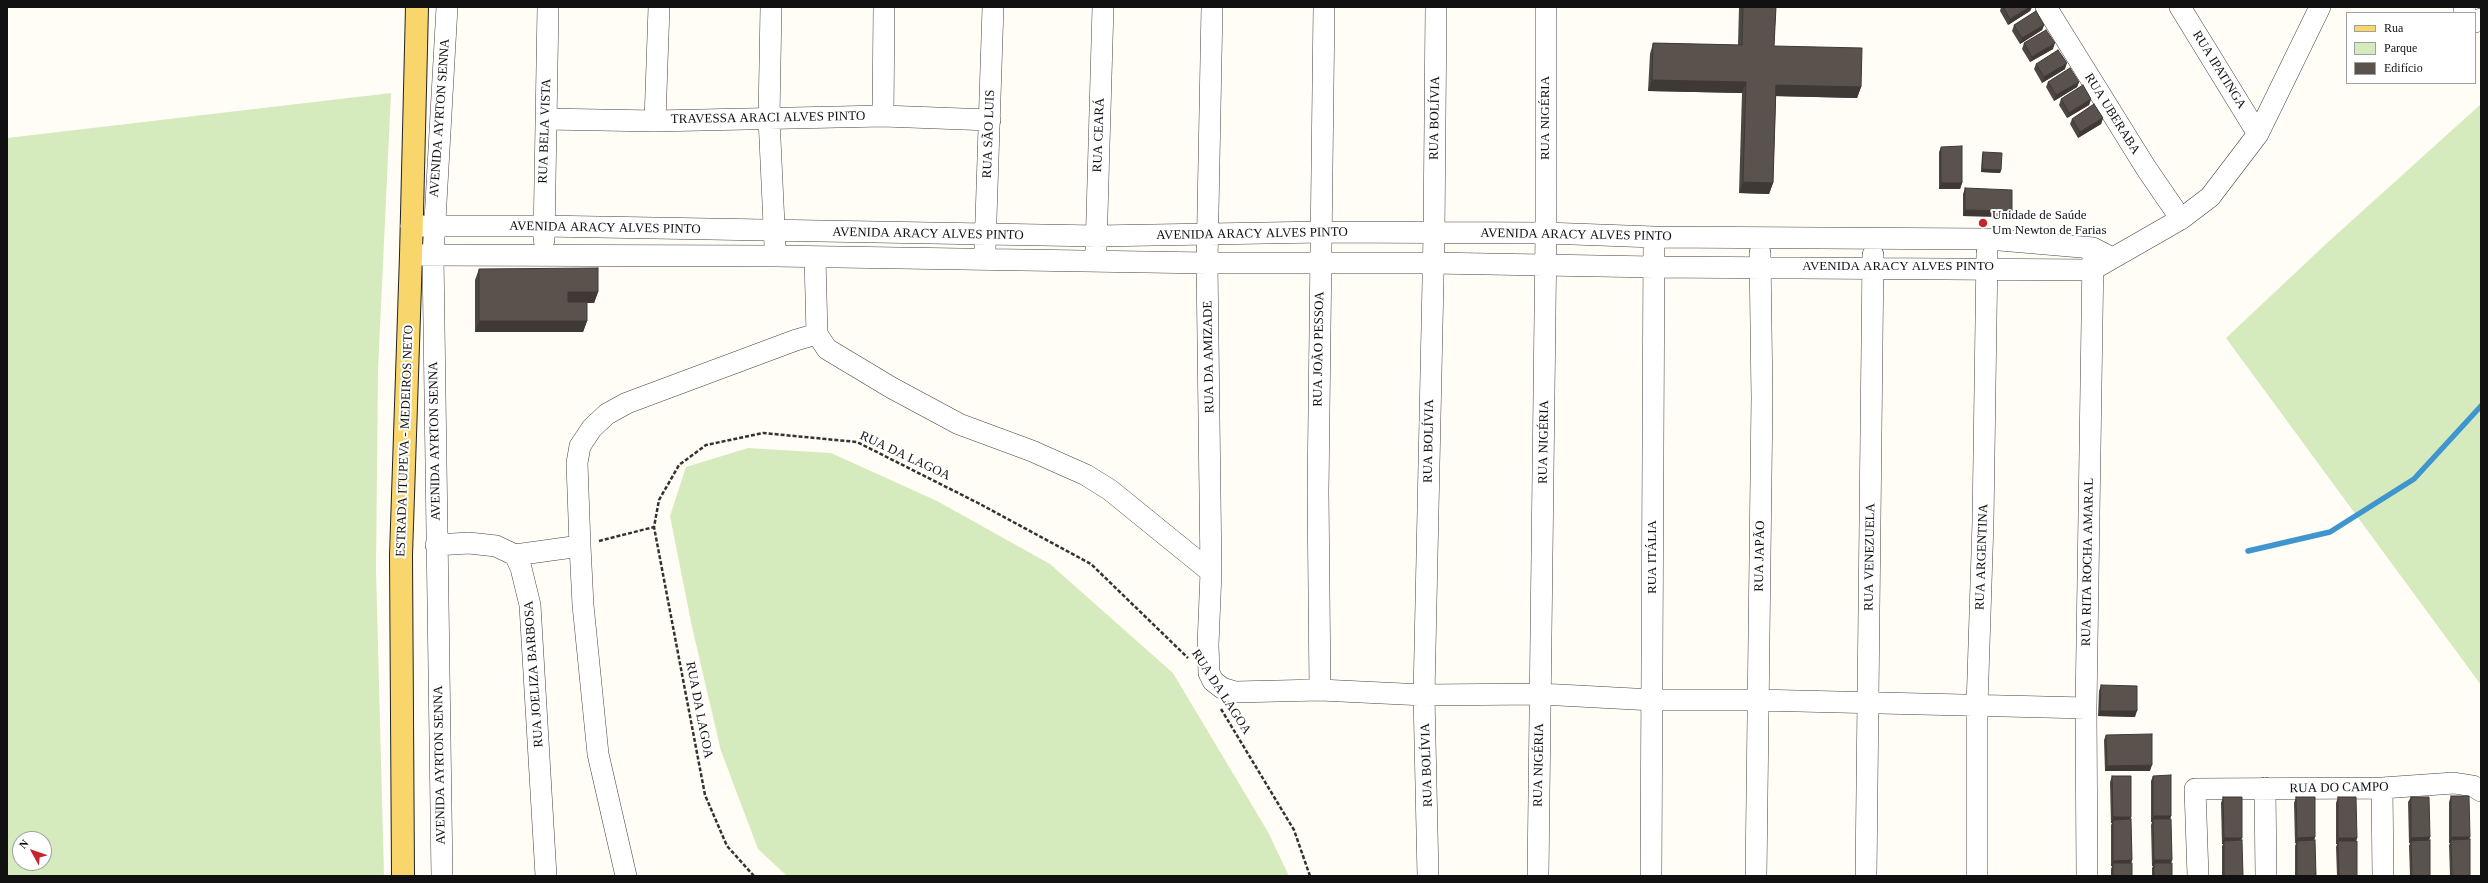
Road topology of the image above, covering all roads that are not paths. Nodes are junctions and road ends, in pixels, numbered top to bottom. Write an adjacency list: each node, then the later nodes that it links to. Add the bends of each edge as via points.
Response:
1 (417, 7): 23 (main road, ESTRADA ITUPEVA - MEDEIROS NETO)
2 (447, 7): 24 (street, AVENIDA AYRTON SENNA)
3 (548, 7): 18 (street, RUA BELA VISTA)
4 (659, 7): 20 (street)
5 (771, 7): 17 (street)
6 (884, 7): 16 (street)
7 (993, 7): 19 (street, RUA SÃO LUIS)
8 (1103, 7): 32 (street, RUA CEARÁ)
9 (1212, 7): 28 (street, RUA DA AMIZADE)
10 (1324, 7): 27 (street, RUA JOÃO PESSOA)
11 (1436, 7): 30 (street, RUA BOLÍVIA)
12 (1546, 7): 29 (street, RUA NIGÉRIA)
13 (2046, 7): 22 (street, RUA UBERABA, via 2146,168)
14 (2180, 7): 21 (street, RUA IPATINGA)
15 (2320, 7): 21 (street)
16 (883, 116): 17 (street, TRAVESSA ARACI ALVES PINTO); 19 (street, TRAVESSA ARACI ALVES PINTO)
17 (769, 118): 20 (street, TRAVESSA ARACI ALVES PINTO); 26 (street)
18 (546, 119): 20 (street, TRAVESSA ARACI ALVES PINTO); 25 (street, RUA BELA VISTA)
19 (990, 120): 31 (street, RUA SÃO LUIS)
20 (655, 121)
21 (2258, 134): 22 (street, via 2210,197)
22 (2181, 219): 43 (street)
23 (411, 226): 24 (street, AVENIDA ARACY ALVES PINTO); 38 (main road, ESTRADA ITUPEVA - MEDEIROS NETO)
24 (434, 226): 25 (street, AVENIDA ARACY ALVES PINTO); 39 (street, AVENIDA AYRTON SENNA)
25 (542, 226): 26 (street, AVENIDA ARACY ALVES PINTO); 40 (street, RUA BELA VISTA)
26 (774, 232): 31 (street, AVENIDA ARACY ALVES PINTO); 41 (street)
27 (1322, 232): 28 (street, AVENIDA ARACY ALVES PINTO); 30 (street, AVENIDA ARACY ALVES PINTO); 48 (street, RUA JOÃO PESSOA)
28 (1207, 233): 32 (street, AVENIDA ARACY ALVES PINTO); 46 (street, RUA DA AMIZADE)
29 (1546, 233): 30 (street, AVENIDA ARACY ALVES PINTO); 34 (street, AVENIDA ARACY ALVES PINTO); 49 (street, RUA NIGÉRIA)
30 (1434, 234): 47 (street, RUA BOLÍVIA)
31 (985, 235): 32 (street, AVENIDA ARACY ALVES PINTO); 44 (street, RUA SÃO LUIS)
32 (1097, 236): 45 (street, RUA CEARÁ)
33 (1760, 236): 34 (street, AVENIDA ARACY ALVES PINTO); 35 (street, AVENIDA ARACY ALVES PINTO); 51 (street, RUA JAPÃO)
34 (1654, 237): 50 (street, RUA ITÁLIA)
35 (1874, 238): 36 (street, AVENIDA ARACY ALVES PINTO); 52 (street, RUA VENEZUELA)
36 (1988, 239): 37 (street, AVENIDA ARACY ALVES PINTO); 53 (street, RUA ARGENTINA)
37 (2093, 248): 43 (street); 54 (street, RUA RITA ROCHA AMARAL)
38 (411, 255): 39 (street, AVENIDA ARACY ALVES PINTO); 71 (main road, ESTRADA ITUPEVA - MEDEIROS NETO, via 401,555)
39 (433, 256): 40 (street, AVENIDA ARACY ALVES PINTO); 56 (street, AVENIDA AYRTON SENNA)
40 (545, 256): 41 (street, AVENIDA ARACY ALVES PINTO)
41 (776, 256): 42 (street, AVENIDA ARACY ALVES PINTO)
42 (815, 258): 44 (street, AVENIDA ARACY ALVES PINTO); 55 (street)
43 (2112, 258): 54 (street)
44 (985, 261): 45 (street, AVENIDA ARACY ALVES PINTO)
45 (1096, 262): 46 (street, AVENIDA ARACY ALVES PINTO)
46 (1206, 263): 48 (street, AVENIDA ARACY ALVES PINTO); 59 (street, RUA DA AMIZADE)
47 (1432, 263): 48 (street, AVENIDA ARACY ALVES PINTO); 49 (street, AVENIDA ARACY ALVES PINTO); 62 (street, RUA BOLÍVIA)
48 (1321, 264): 60 (street, RUA JOÃO PESSOA, via 1318,484)
49 (1546, 264): 50 (street, AVENIDA ARACY ALVES PINTO); 61 (street, RUA NIGÉRIA)
50 (1654, 267): 51 (street, AVENIDA ARACY ALVES PINTO); 63 (street, RUA ITÁLIA)
51 (1760, 267): 52 (street, AVENIDA ARACY ALVES PINTO); 64 (street, RUA JAPÃO, via 1762,398)
52 (1873, 268): 53 (street, AVENIDA ARACY ALVES PINTO); 65 (street, RUA VENEZUELA)
53 (1985, 268): 54 (street, AVENIDA ARACY ALVES PINTO); 66 (street, RUA ARGENTINA, via 1983,522)
54 (2092, 270): 67 (street, RUA RITA ROCHA AMARAL)
55 (817, 334): 57 (street, via 627,404 607,414 592,428 580,446); 59 (street, via 827,349 842,359 959,424 1032,451 1086,475 1110,490)
56 (436, 545): 58 (street, via 496,546); 72 (street, AVENIDA AYRTON SENNA)
57 (580, 546): 58 (street); 74 (street, via 583,605 598,754)
58 (514, 555): 73 (street, RUA JOELIZA BARBOSA, via 526,585 530,604)
59 (1211, 572): 60 (street, RUA DA AMIZADE, via 1208,645 1209,673 1213,681 1222,688 1235,692)
60 (1320, 690): 62 (street)
61 (1540, 694): 62 (street); 63 (street); 76 (street, RUA NIGÉRIA)
62 (1424, 695): 75 (street, RUA BOLÍVIA)
63 (1653, 700): 64 (street); 77 (street, RUA ITÁLIA)
64 (1757, 700): 65 (street); 78 (street, RUA JAPÃO)
65 (1869, 702): 66 (street); 79 (street, RUA VENEZUELA)
66 (1977, 707): 67 (street); 80 (street, RUA ARGENTINA)
67 (2086, 708): 81 (street, RUA RITA ROCHA AMARAL)
68 (2265, 788): 69 (street, RUA DO CAMPO); 82 (street, RUA DO CAMPO, via 2195,789); 83 (street)
69 (2382, 788): 70 (street, RUA DO CAMPO, via 2464,783); 84 (street)
70 (2481, 791)
71 (403, 876)
72 (442, 876)
73 (546, 876)
74 (626, 876)
75 (1428, 876)
76 (1538, 876)
77 (1651, 876)
78 (1756, 876)
79 (1866, 876)
80 (1977, 876)
81 (2087, 876)
82 (2198, 876)
83 (2266, 876)
84 (2384, 876)

